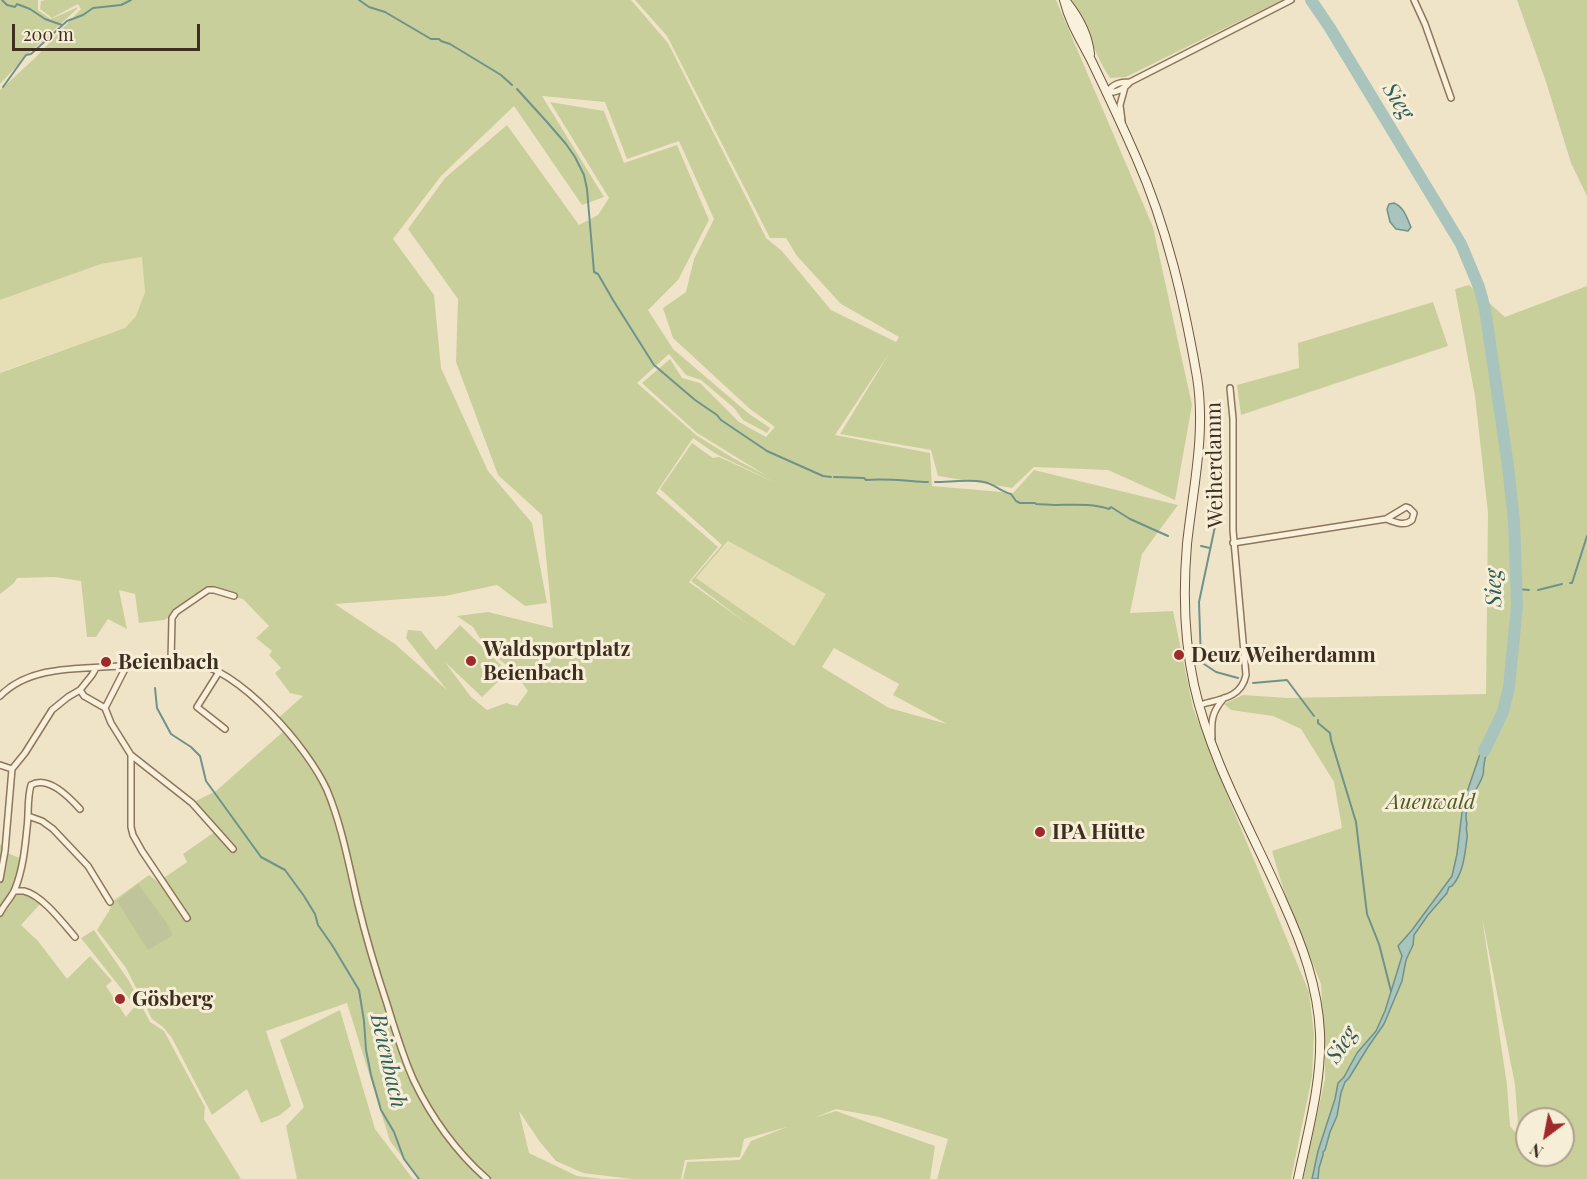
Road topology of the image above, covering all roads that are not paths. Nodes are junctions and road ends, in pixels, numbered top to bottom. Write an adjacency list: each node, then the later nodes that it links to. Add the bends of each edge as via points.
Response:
1 (1064, 0): 6 (main road, via 1082,26 1090,58)
2 (1291, 0): 4 (street)
3 (1414, 0): 7 (street)
4 (1130, 82): 5 (street); 6 (street, via 1112,85)
5 (1125, 87): 6 (street); 8 (street, via 1120,105)
6 (1106, 93): 8 (main road)
7 (1451, 98)
8 (1123, 129): 20 (main road, via 1161,219 1198,383 1199,433 1184,606)
9 (1230, 387): 11 (street, Weiherdamm)
10 (1386, 519): 10 (street, Weiherdamm, via 1406,507 1414,513 1408,524); 11 (street, Weiherdamm)
11 (1233, 543): 19 (street, Weiherdamm, via 1246,675 1242,687)
12 (234, 596): 13 (street, via 208,590 176,612 171,621)
13 (171, 660): 14 (street); 16 (street, via 192,662)
14 (127, 665): 15 (street); 21 (street)
15 (96, 668): 17 (street); 18 (street, via 41,674 16,682)
16 (219, 672): 22 (street, via 197,707); 36 (street, via 268,711 318,773 335,815 403,1055 422,1097 446,1133)
17 (80, 690): 21 (street); 26 (street, via 52,710)
18 (0, 696)
19 (1224, 698): 20 (street, Weiherdamm); 23 (street, Weiherdamm, via 1213,716)
20 (1199, 705): 23 (main road)
21 (105, 708): 24 (street)
22 (225, 729)
23 (1212, 743): 37 (main road, via 1293,923 1315,992 1320,1062)
24 (132, 755): 29 (street, via 192,803); 34 (street, via 133,835)
25 (0, 765): 26 (street)
26 (12, 769): 30 (street)
27 (80, 809): 28 (street, via 52,786 39,782 30,788)
28 (28, 816): 31 (street, via 24,859); 32 (street, via 53,829 88,866)
29 (233, 849)
30 (0, 879)
31 (15, 891): 33 (street); 35 (street, via 24,891 43,902)
32 (110, 902)
33 (0, 913)
34 (187, 918)
35 (75, 936)
36 (487, 1179)
37 (1298, 1179)

